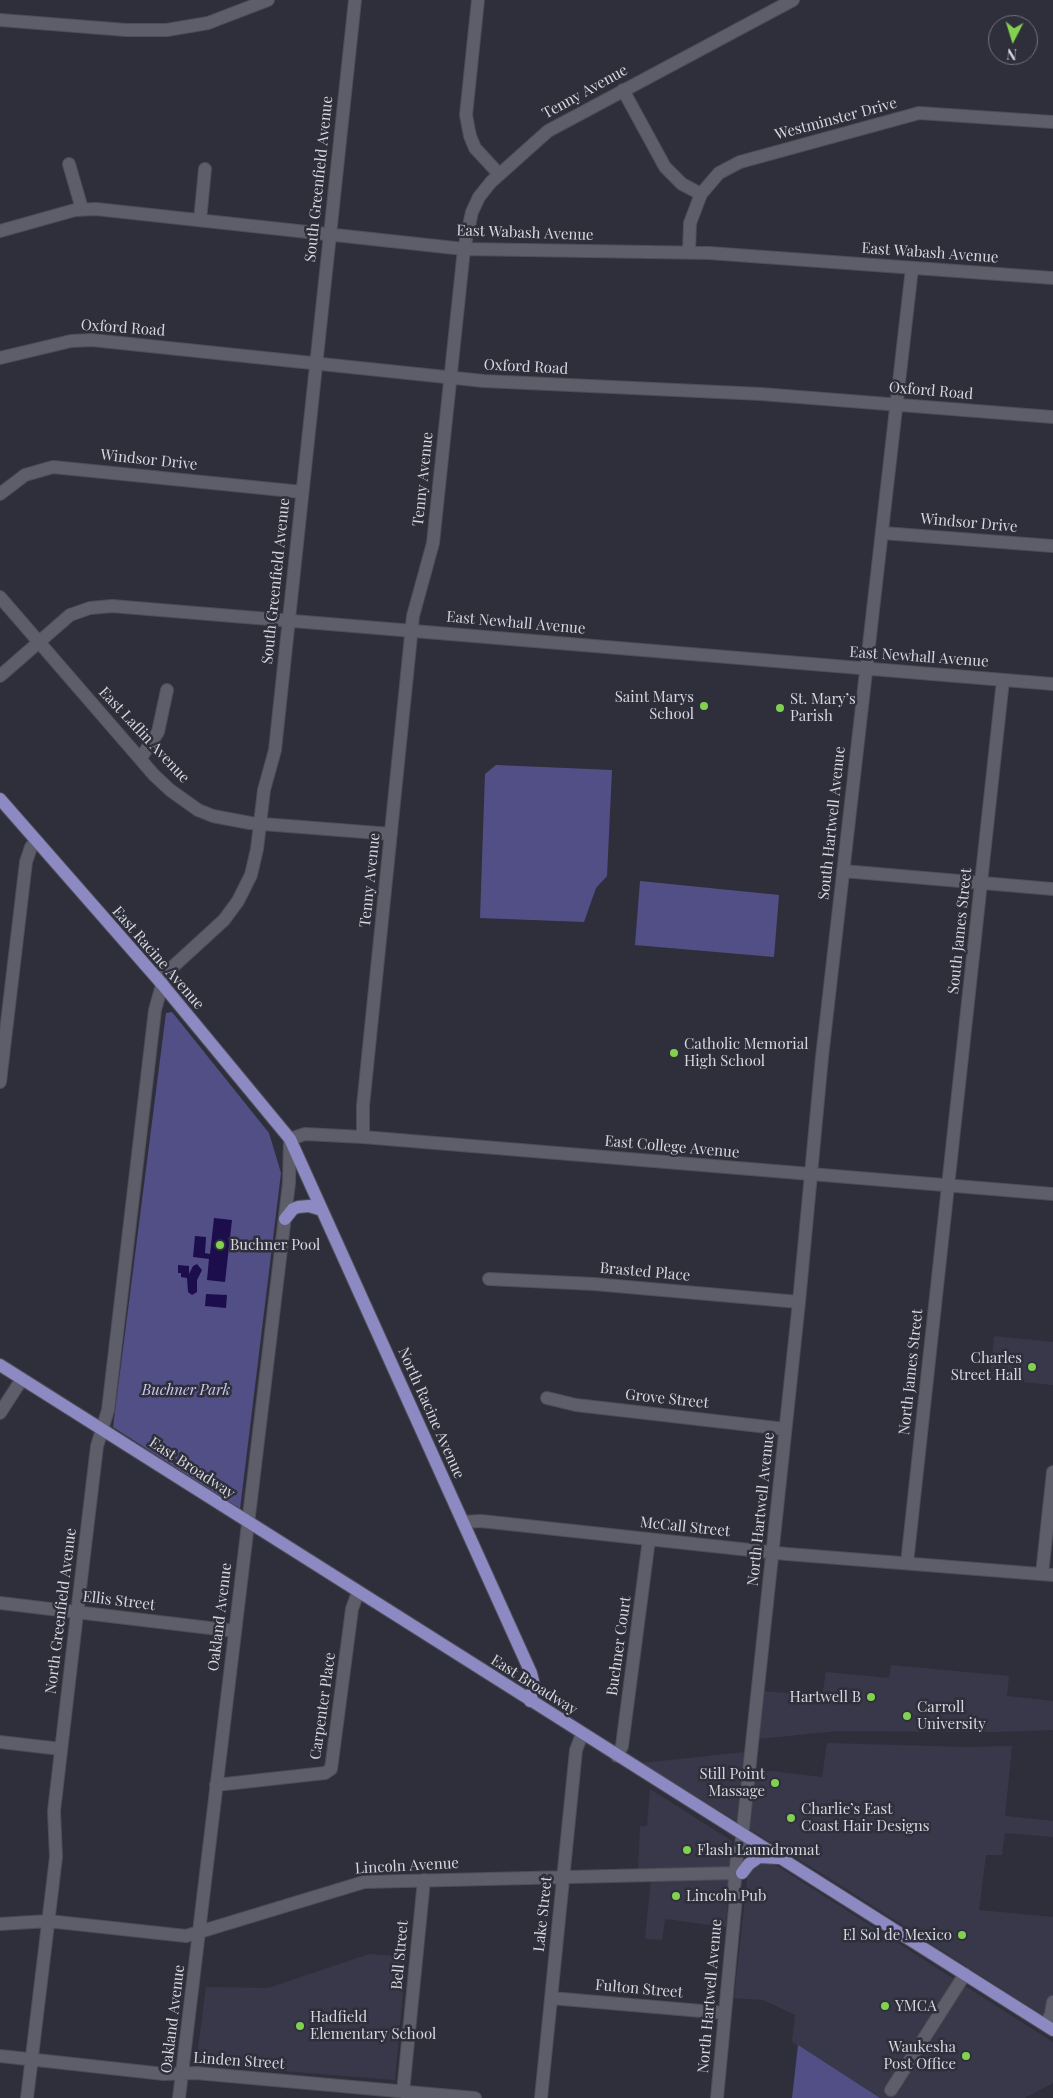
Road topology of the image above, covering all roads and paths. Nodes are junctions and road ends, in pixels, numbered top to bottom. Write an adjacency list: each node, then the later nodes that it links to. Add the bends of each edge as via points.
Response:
1 (268, 0): 5 (street, via 208,23 167,30)
2 (355, 0): 15 (street, South Greenfield Avenue)
3 (478, 0): 10 (street, via 466,115 476,148)
4 (793, 0): 6 (street, Tenny Avenue)
5 (0, 20)
6 (623, 90): 10 (street, Tenny Avenue, via 548,131); 11 (street, via 665,167 682,184)
7 (1053, 122): 11 (street, Westminster Drive, via 945,113 913,114 740,162 719,174)
8 (69, 164): 12 (street)
9 (205, 169): 13 (street)
10 (499, 174): 16 (street, Tenny Avenue, via 479,197 472,212)
11 (701, 194): 17 (street, Westminster Drive, via 690,223)
12 (82, 210): 13 (street, East Wabash Avenue); 14 (street, East Wabash Avenue)
13 (200, 220): 15 (street, East Wabash Avenue)
14 (0, 231)
15 (330, 234): 16 (street, East Wabash Avenue); 21 (street, South Greenfield Avenue)
16 (464, 249): 17 (street, East Wabash Avenue); 22 (street, Tenny Avenue)
17 (689, 252): 18 (street, East Wabash Avenue)
18 (912, 268): 19 (street, East Wabash Avenue); 23 (street, South Hartwell Avenue)
19 (1053, 278)
20 (0, 358): 21 (street, Oxford Road, via 71,341 92,340)
21 (316, 364): 22 (street, Oxford Road); 25 (street, South Greenfield Avenue)
22 (450, 378): 23 (street, Oxford Road); 31 (street, Tenny Avenue, via 432,543)
23 (897, 404): 24 (street, Oxford Road); 27 (street, South Hartwell Avenue)
24 (1053, 417)
25 (302, 492): 26 (street, Windsor Drive, via 52,467 25,475); 30 (street, South Greenfield Avenue)
26 (0, 494)
27 (883, 533): 28 (street, Windsor Drive); 33 (street, South Hartwell Avenue)
28 (1053, 546)
29 (0, 597): 32 (street, East Laflin Avenue)
30 (288, 621): 31 (street, East Newhall Avenue); 32 (street, East Newhall Avenue, via 102,606 70,615); 40 (street, South Greenfield Avenue, via 275,750 264,790)
31 (412, 631): 33 (street, East Newhall Avenue); 41 (street, Tenny Avenue)
32 (38, 642): 34 (street, East Newhall Avenue); 38 (street, East Laflin Avenue)
33 (868, 670): 35 (street, East Newhall Avenue); 43 (street, South Hartwell Avenue, via 858,730)
34 (0, 676)
35 (1003, 680): 36 (street, East Newhall Avenue); 44 (street, South James Street)
36 (1053, 684)
37 (167, 690): 38 (street, via 158,732)
38 (140, 759): 40 (street, East Laflin Avenue, via 170,790 198,810 232,820)
39 (0, 799): 42 (main road, East Racine Avenue)
40 (260, 823): 41 (street, East Laflin Avenue); 46 (street, South Greenfield Avenue, via 254,863 238,901 224,920 165,974)
41 (391, 834): 50 (street, Tenny Avenue, via 363,1106)
42 (36, 841): 46 (main road, East Racine Avenue); 47 (street, via 27,856)
43 (843, 872): 44 (street); 52 (street, South Hartwell Avenue)
44 (981, 883): 45 (street); 53 (street, South James Street)
45 (1053, 889)
46 (162, 984): 49 (street, South Greenfield Avenue, via 155,1010); 51 (main road, East Racine Avenue)
47 (6, 986): 48 (street)
48 (0, 1082)
49 (141, 1130): 64 (street, North Greenfield Avenue, via 108,1410)
50 (363, 1137): 51 (street, East College Avenue, via 306,1134); 52 (street, East College Avenue)
51 (290, 1139): 55 (main road, North Racine Avenue); 56 (street, Oakland Avenue)
52 (811, 1175): 53 (street, East College Avenue); 58 (street, North Hartwell Avenue)
53 (948, 1185): 54 (street, East College Avenue); 70 (street, North James Street)
54 (1053, 1194)
55 (322, 1210): 56 (main road, via 298,1207); 66 (main road, North Racine Avenue)
56 (285, 1219): 67 (street, Oakland Avenue)
57 (488, 1279): 58 (street, Brasted Place, via 594,1284)
58 (799, 1302): 63 (street, North Hartwell Avenue)
59 (0, 1365): 60 (main road, East Broadway)
60 (22, 1379): 62 (street); 64 (main road, East Broadway)
61 (547, 1398): 63 (street, Grove Street, via 576,1405)
62 (0, 1413)
63 (785, 1429): 69 (street, North Hartwell Avenue)
64 (102, 1430): 67 (main road, East Broadway); 74 (street, North Greenfield Avenue)
65 (1053, 1472): 71 (street)
66 (463, 1522): 68 (street, McCall Street, via 481,1521); 76 (main road, North Racine Avenue, via 531,1673 534,1685)
67 (248, 1523): 72 (main road, East Broadway); 75 (street, Oakland Avenue)
68 (649, 1539): 69 (street, McCall Street); 80 (street, Buchner Court, via 622,1744)
69 (772, 1552): 70 (street, McCall Street); 82 (street, North Hartwell Avenue)
70 (907, 1563): 71 (street, McCall Street)
71 (1048, 1575)
72 (358, 1592): 76 (main road, East Broadway); 81 (street, Carpenter Place, via 352,1609 331,1769 325,1773)
73 (0, 1603): 74 (street, Ellis Street)
74 (78, 1613): 75 (street, Ellis Street); 79 (street, North Greenfield Avenue)
75 (235, 1631): 81 (street, Oakland Avenue)
76 (530, 1701): 77 (main road, East Broadway)
77 (582, 1734): 80 (main road, East Broadway); 85 (street, Lake Street, via 576,1750)
78 (0, 1742): 79 (street)
79 (62, 1749): 87 (street, North Greenfield Avenue, via 54,1812 56,1857)
80 (617, 1756): 82 (main road, East Broadway)
81 (216, 1785): 89 (street, Oakland Avenue)
82 (741, 1841): 83 (main road, East Broadway); 84 (street, North Hartwell Avenue, via 744,1857)
83 (780, 1858): 84 (main road, via 759,1857); 90 (main road, East Broadway)
84 (739, 1873): 85 (street, Lincoln Avenue); 93 (street, North Hartwell Avenue, via 741,1891 736,1897)
85 (563, 1878): 86 (street, Lincoln Avenue); 91 (street, Lake Street)
86 (424, 1880): 89 (street, Lincoln Avenue, via 355,1883); 99 (street, Bell Street)
87 (48, 1921): 88 (street, Lincoln Avenue); 89 (street, Lincoln Avenue, via 186,1936); 96 (street, North Greenfield Avenue)
88 (0, 1924)
89 (200, 1933): 97 (street, Oakland Avenue)
90 (964, 1974): 94 (main road, East Broadway); 98 (street)
91 (551, 1998): 93 (street, Fulton Street); 104 (street, Lake Street)
92 (1053, 2002): 94 (street)
93 (725, 2013): 105 (street, North Hartwell Avenue)
94 (1049, 2028)
95 (0, 2056): 96 (street, Linden Street)
96 (31, 2058): 97 (street, Linden Street, via 164,2074); 100 (street, North Greenfield Avenue)
97 (182, 2073): 99 (street, Linden Street); 101 (street, Oakland Avenue)
98 (891, 2090)
99 (403, 2092): 102 (street, Linden Street)
100 (27, 2098)
101 (179, 2098)
102 (468, 2098): 103 (street, Linden Street)
103 (475, 2098)
104 (541, 2098)
105 (717, 2098)

